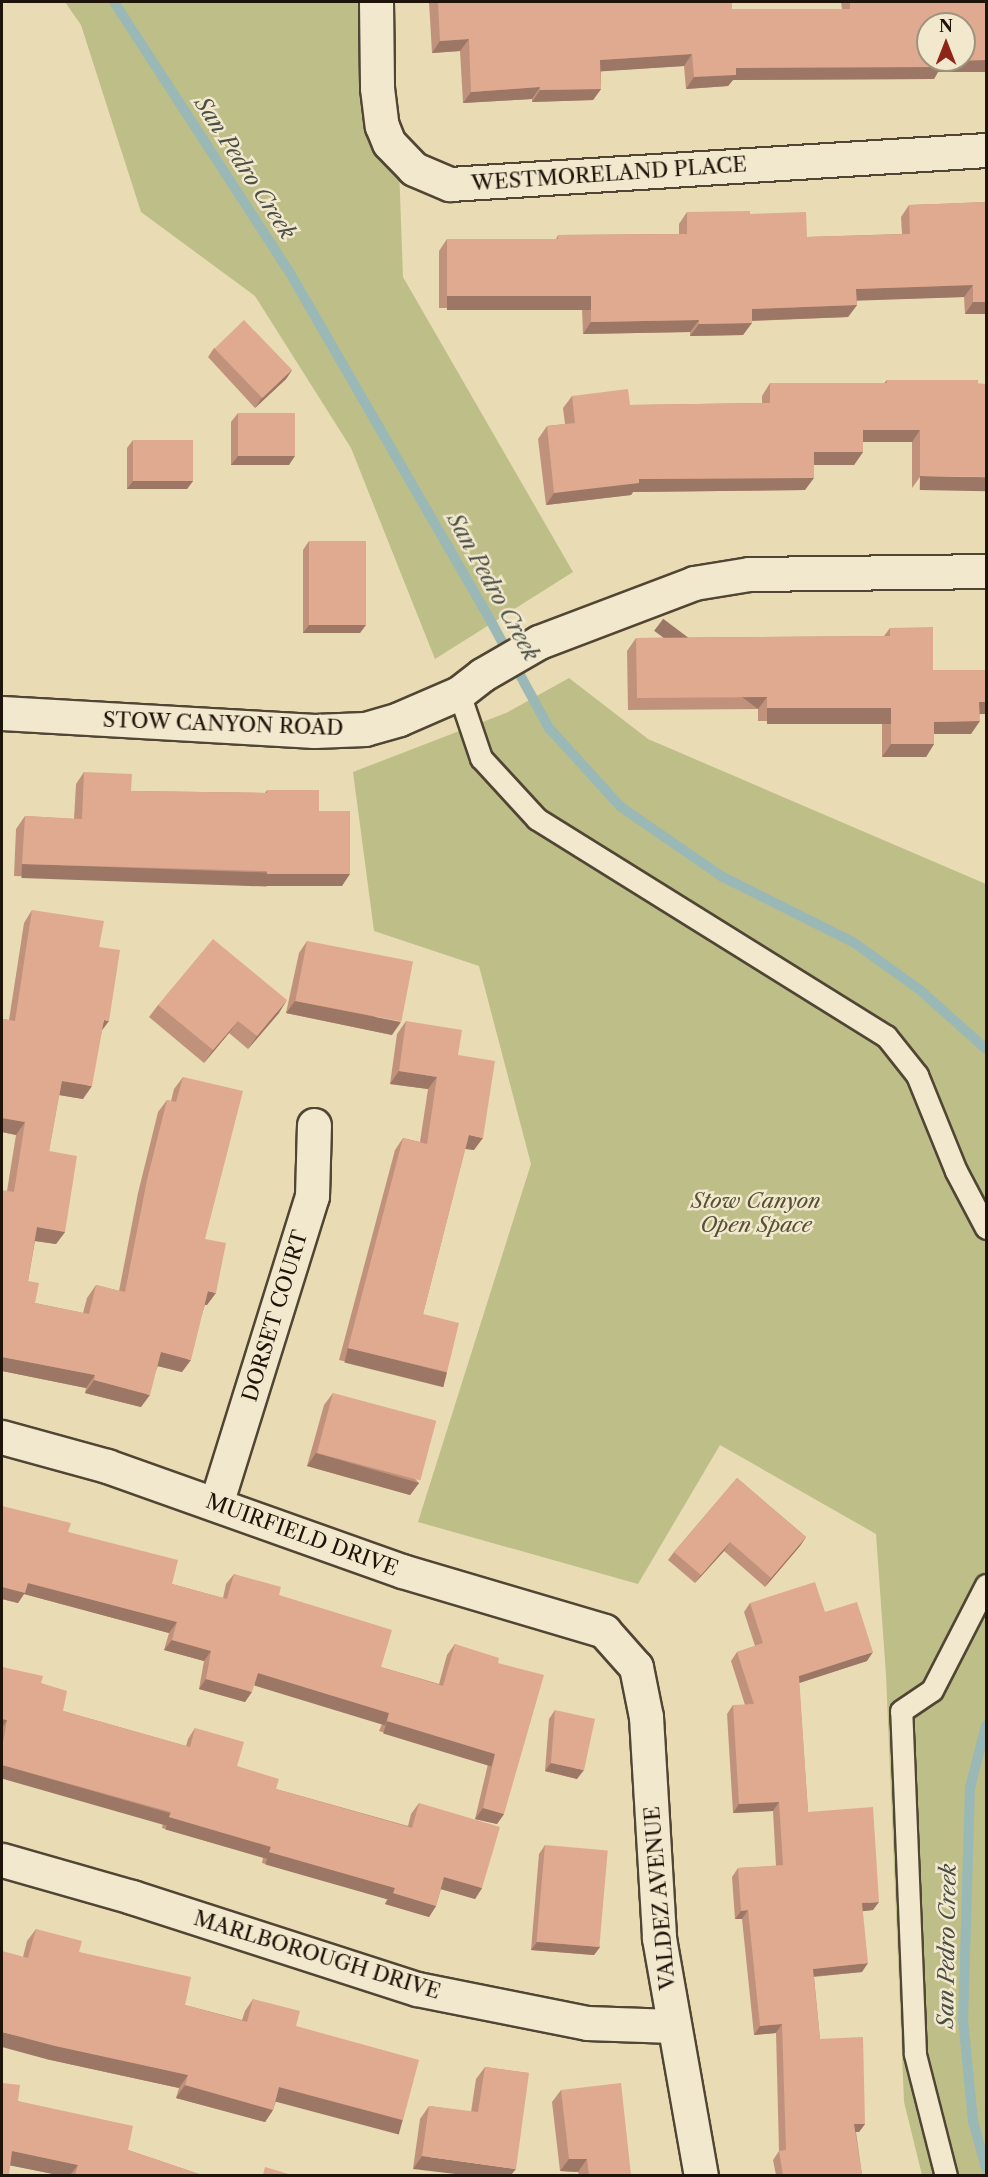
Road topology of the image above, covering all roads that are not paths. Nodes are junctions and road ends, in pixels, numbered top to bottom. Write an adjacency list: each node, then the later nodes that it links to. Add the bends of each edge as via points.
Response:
1 (376, 2): 2 (street, WESTMORELAND PLACE, via 377,88 382,126 389,143 414,169 450,184)
2 (987, 150)
3 (987, 571): 4 (street, STOW CANYON ROAD, via 749,574 693,583 539,642)
4 (471, 684): 5 (street, STOW CANYON ROAD, via 399,719 365,729 314,731); 7 (lane, via 481,758 537,819 886,1036 917,1075 956,1171)
5 (2, 713)
6 (314, 1125): 9 (street, DORSET COURT, via 312,1196)
7 (987, 1228)
8 (2, 1437): 9 (street, MUIRFIELD DRIVE, via 107,1466)
9 (216, 1504): 11 (street, MUIRFIELD DRIVE, via 402,1570)
10 (987, 1585): 15 (lane, via 932,1690 901,1711 915,2054)
11 (604, 1631): 13 (street, VALDEZ AVENUE, via 636,1667 646,1717 660,1938)
12 (2, 1860): 13 (street, MARLBOROUGH DRIVE, via 132,1897 417,1989 587,2023)
13 (674, 2026): 14 (street, VALDEZ AVENUE)
14 (701, 2175)
15 (945, 2175)

